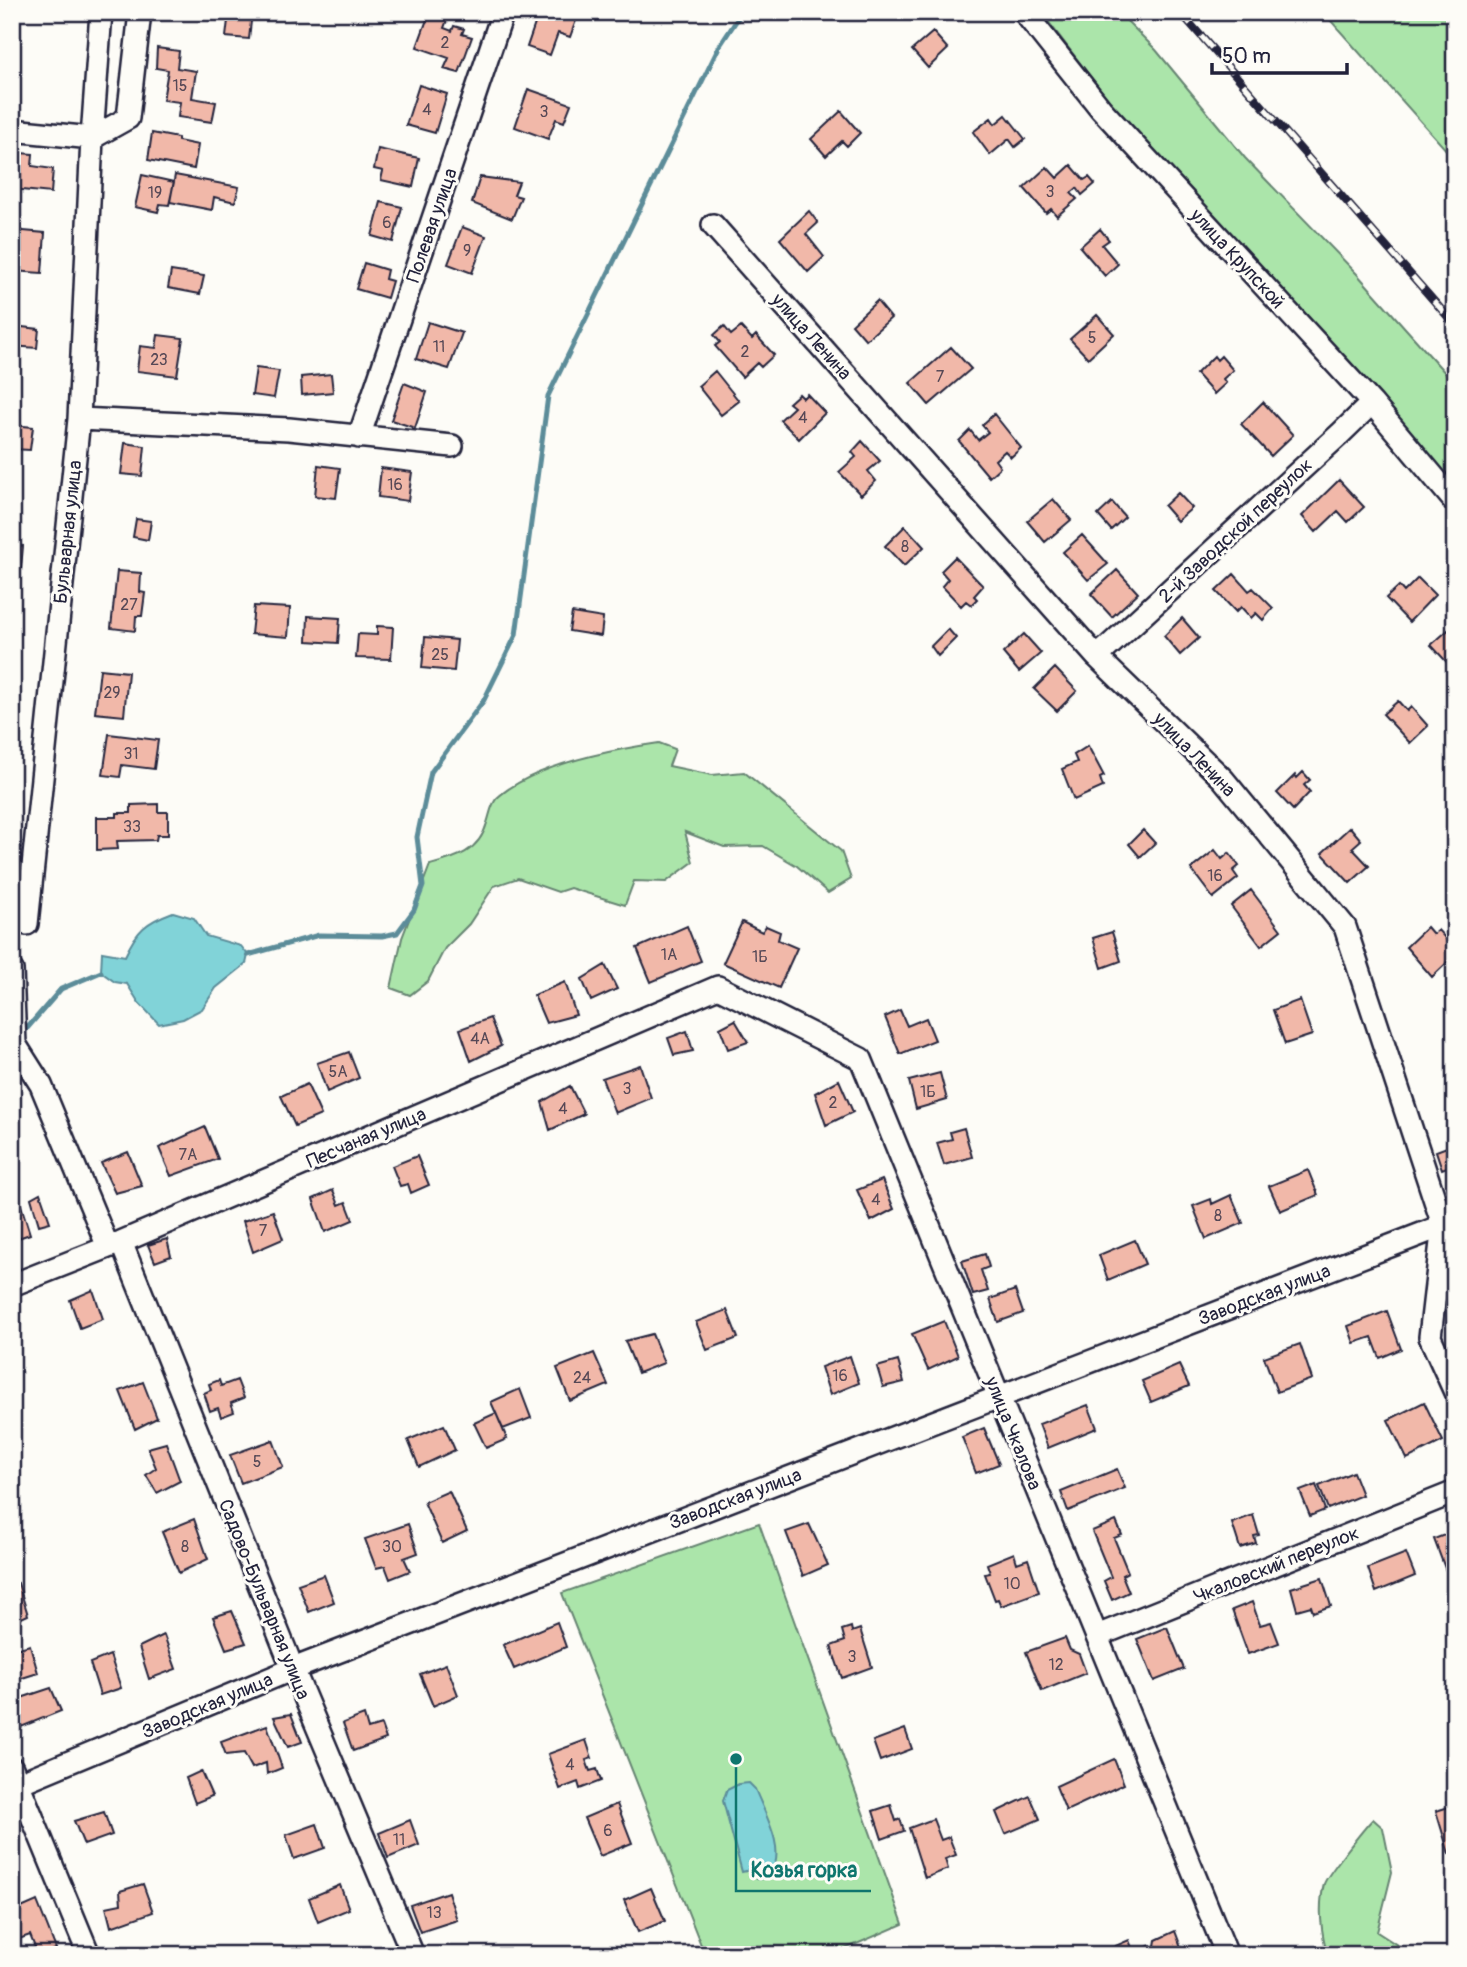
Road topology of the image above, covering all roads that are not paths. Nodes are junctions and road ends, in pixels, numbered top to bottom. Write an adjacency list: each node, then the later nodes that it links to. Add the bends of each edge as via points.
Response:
1 (102, 12): 6 (street, Бульварная улица)
2 (140, 12): 6 (street, via 128,118)
3 (503, 12): 10 (street, Полевая улица)
4 (1024, 12): 8 (street, улица Крупской, via 1101,109)
5 (12, 130): 6 (street)
6 (92, 138): 9 (street, Бульварная улица)
7 (713, 225): 13 (street, улица Ленина)
8 (1372, 403): 12 (street, улица Крупской); 13 (street, 2-й Заводской переулок)
9 (79, 419): 10 (street); 14 (street, Бульварная улица)
10 (359, 437): 11 (street)
11 (452, 446)
12 (1455, 502)
13 (1097, 657): 17 (street, улица Ленина, via 1223,779 1345,927)
14 (27, 924)
15 (12, 970): 18 (street, Садово-Бульварная улица, via 15,1044 41,1085)
16 (718, 987): 18 (street, Песчаная улица); 21 (street, улица Чкалова, via 861,1059)
17 (1449, 1223): 20 (street, улица Ленина, via 1430,1337); 21 (street, Заводская улица)
18 (115, 1244): 19 (street, Песчаная улица); 24 (street, Садово-Бульварная улица)
19 (12, 1285)
20 (1455, 1392)
21 (999, 1396): 23 (street, улица Чкалова); 24 (street, Заводская улица)
22 (1455, 1492): 23 (street, Чкаловский переулок)
23 (1097, 1636): 28 (street, улица Чкалова)
24 (293, 1670): 25 (street, Заводская улица); 27 (street, Садово-Бульварная улица)
25 (14, 1779): 26 (street)
26 (89, 1955)
27 (413, 1955)
28 (1227, 1955)

